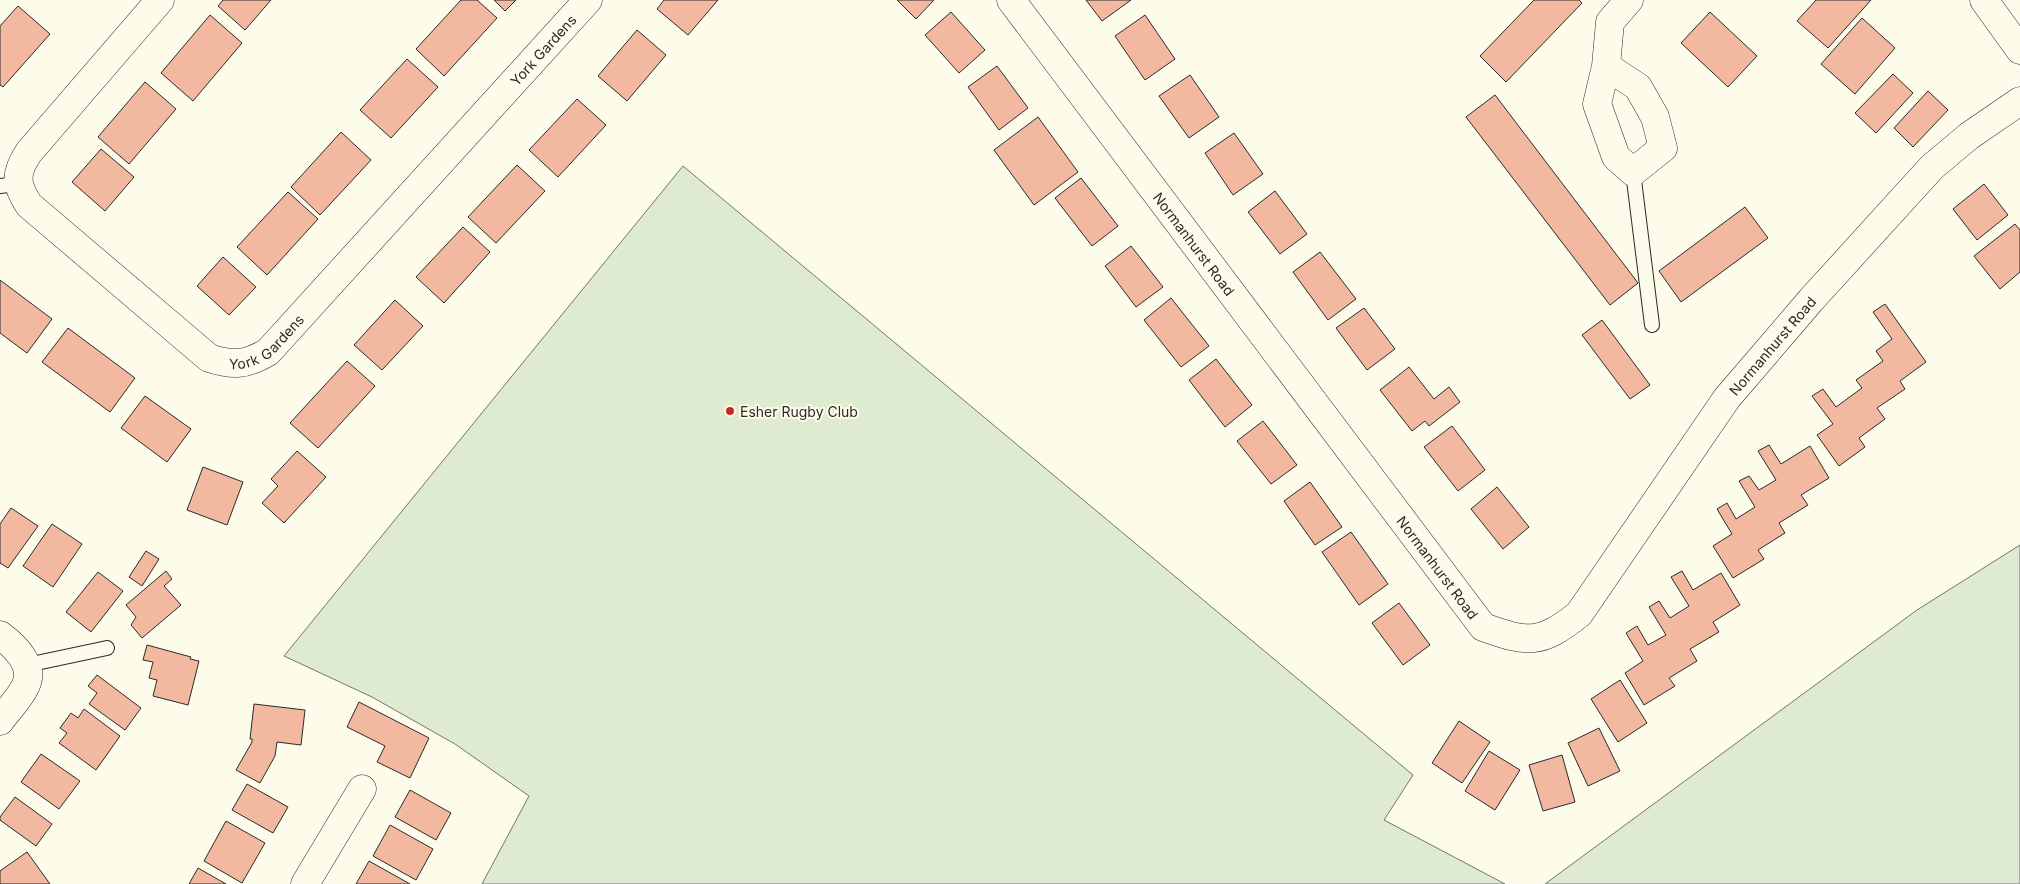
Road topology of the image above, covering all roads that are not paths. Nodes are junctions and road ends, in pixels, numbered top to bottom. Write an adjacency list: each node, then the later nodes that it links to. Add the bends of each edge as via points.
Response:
1 (160, 0): 10 (street, York Gardens, via 29,152)
2 (588, 0): 10 (street, York Gardens, via 268,352 253,361 223,363 209,358)
3 (1011, 0): 8 (street, Normanhurst Road, via 1483,627 1511,637 1535,639 1558,630 1579,614 1727,398 1811,300 1932,167 1969,136)
4 (1629, 0): 7 (street, via 1610,22)
5 (1984, 0): 6 (street)
6 (2020, 50)
7 (1606, 66): 9 (street, via 1597,104 1616,157); 9 (street, via 1638,87 1655,117 1661,140 1663,148)
8 (2020, 101)
9 (1633, 172): 11 (lane)
10 (9, 185)
11 (1652, 325)
12 (0, 635): 14 (street, via 13,645)
13 (108, 648): 14 (lane)
14 (27, 665): 15 (street, via 26,685)
15 (0, 721)
16 (362, 789): 17 (street)
17 (305, 884)

